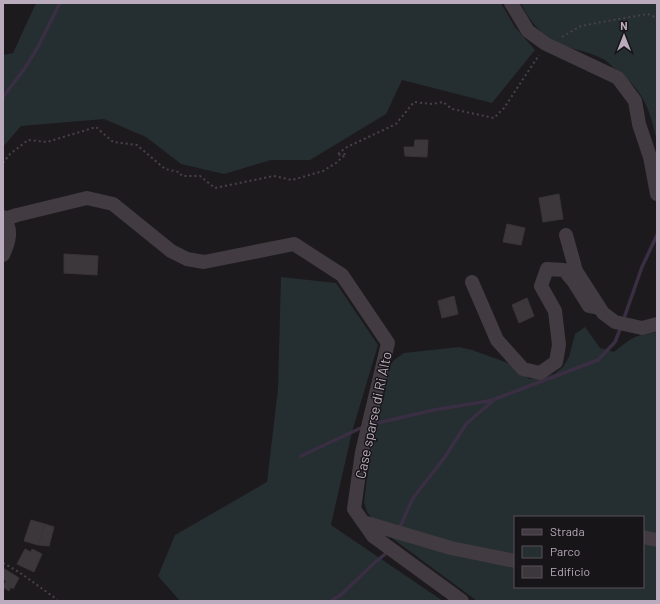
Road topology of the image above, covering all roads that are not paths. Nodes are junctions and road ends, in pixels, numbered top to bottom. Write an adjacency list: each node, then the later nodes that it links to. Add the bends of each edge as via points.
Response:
1 (510, 3): 2 (street, via 528,31 546,44 618,78 635,101)
2 (657, 194)
3 (4, 218): 5 (street, via 9,229 8,243); 9 (street, Case sparse di Ri Alto, via 87,198 113,204 171,251 187,260 204,262 294,244 342,275 388,343 362,452 354,509)
4 (566, 235): 7 (street, via 576,271)
5 (3, 255)
6 (472, 282): 7 (street, via 496,340 523,369 540,373 556,362 559,345 555,311 541,286 547,269 564,270 589,306)
7 (599, 308): 8 (street, via 615,322 642,328)
8 (657, 324)
9 (363, 522): 12 (street, via 451,548); 13 (street, Case sparse di Ri Alto, via 373,536)
10 (644, 537): 11 (street)
11 (657, 540)
12 (514, 561)
13 (462, 601)

